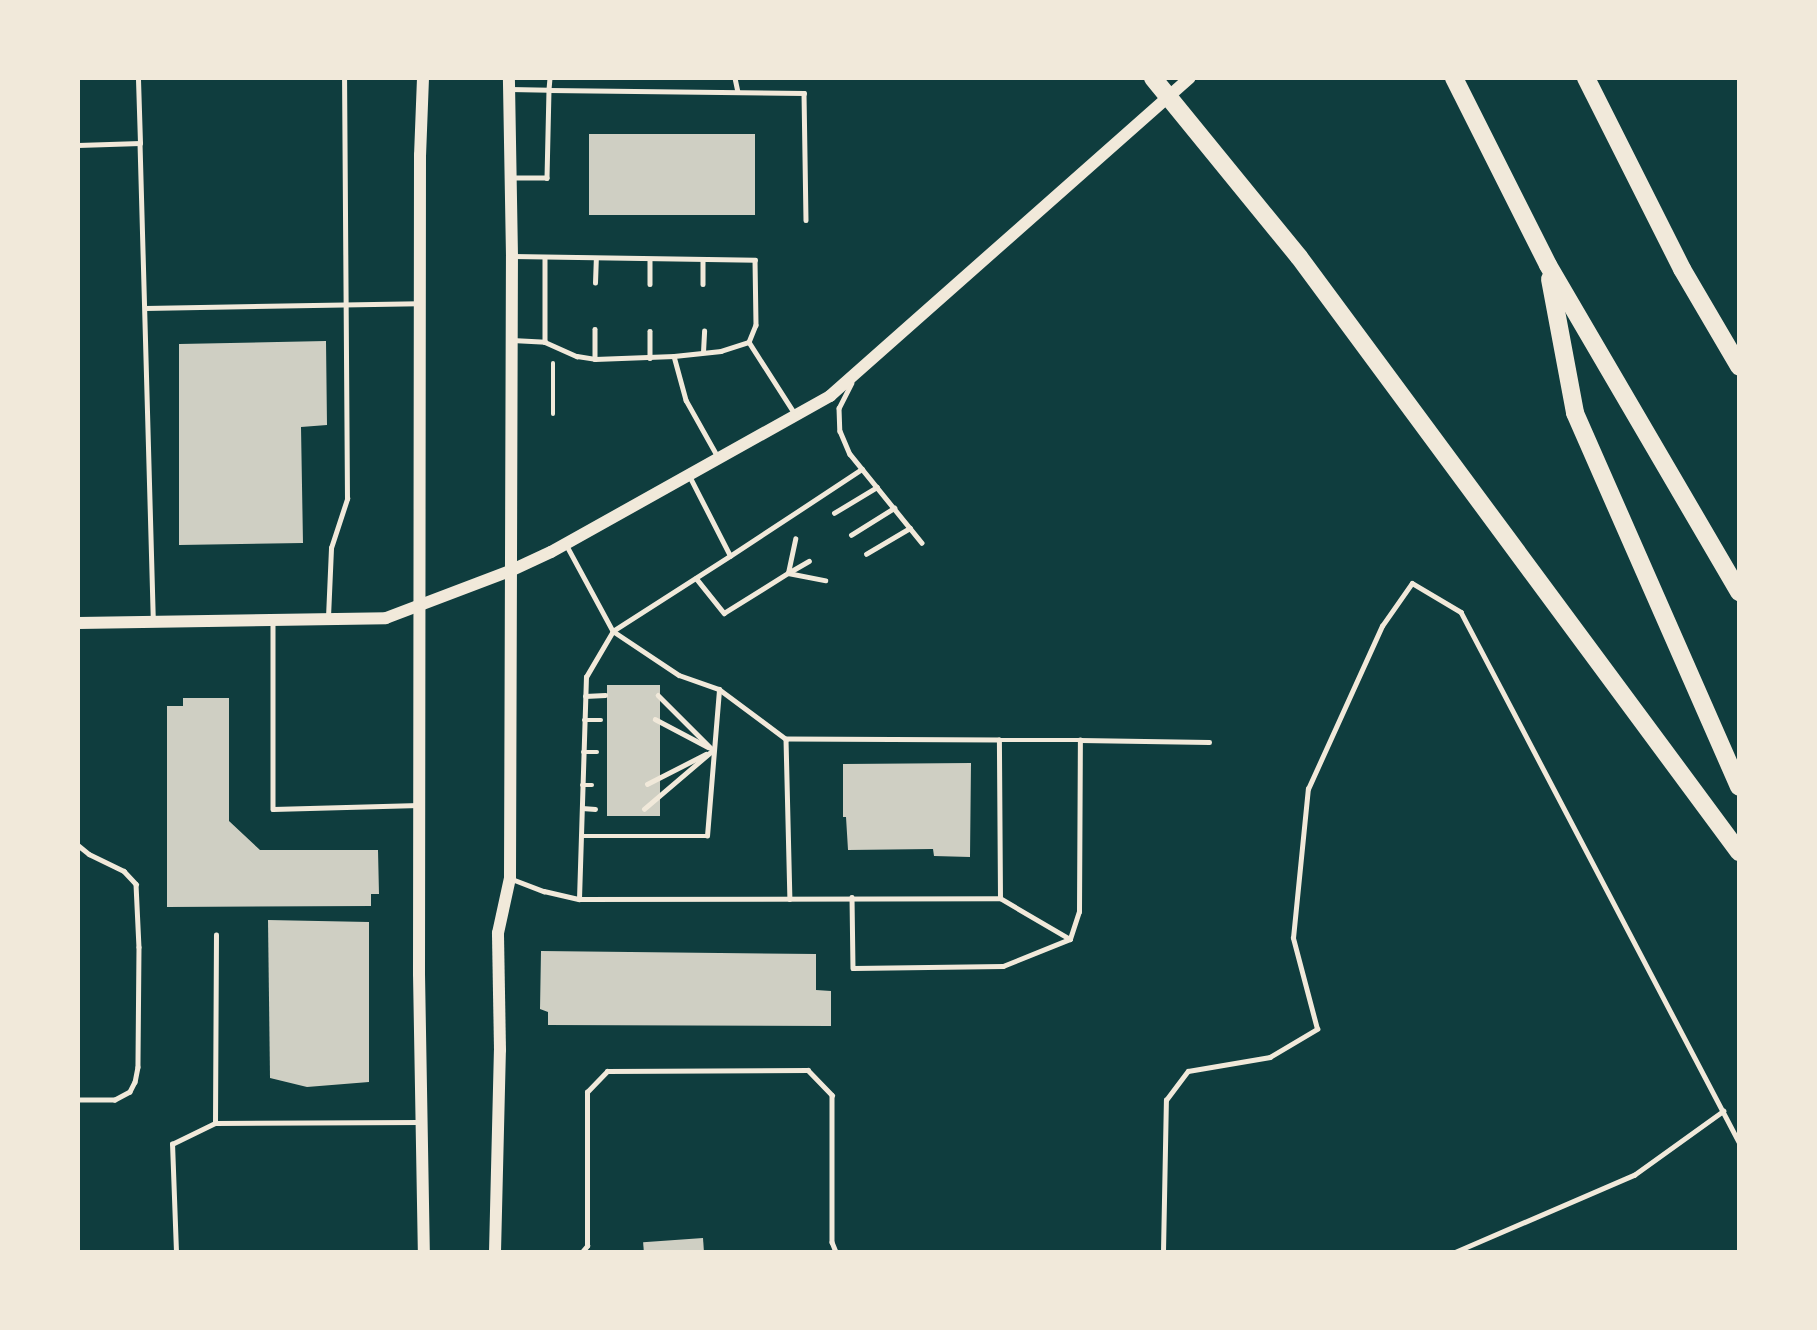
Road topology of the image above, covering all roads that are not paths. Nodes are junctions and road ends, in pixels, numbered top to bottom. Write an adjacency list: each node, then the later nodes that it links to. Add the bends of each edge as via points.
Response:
1 (138, 78): 14 (lane)
2 (345, 78): 28 (lane)
3 (423, 78): 27 (main road)
4 (550, 78): 11 (lane)
5 (735, 78): 12 (lane)
6 (1153, 78): 13 (highway)
7 (1189, 78): 13 (main road)
8 (1454, 78): 23 (highway)
9 (1587, 78): 40 (highway, via 1682,269)
10 (509, 84): 11 (lane); 16 (main road)
11 (549, 90): 12 (lane); 16 (lane, via 548,178)
12 (738, 92): 17 (lane, via 804,93)
13 (1168, 97): 41 (main road); 92 (highway, via 1299,257)
14 (140, 143): 15 (lane); 29 (lane)
15 (78, 145)
16 (510, 178): 18 (main road)
17 (806, 220)
18 (512, 256): 19 (lane); 33 (main road)
19 (545, 258): 20 (lane); 34 (lane)
20 (596, 259): 21 (lane); 24 (lane)
21 (650, 259): 22 (lane); 25 (lane)
22 (703, 260): 26 (lane); 35 (lane, via 755,260 756,325)
23 (1548, 265): 61 (highway); 85 (highway, via 1575,413)
24 (596, 283)
25 (650, 284)
26 (703, 284)
27 (420, 302): 28 (lane); 62 (main road)
28 (345, 306): 29 (lane); 63 (lane, via 347,499 331,548)
29 (145, 308): 65 (lane)
30 (595, 329): 39 (lane)
31 (650, 331): 38 (lane)
32 (704, 331): 36 (lane)
33 (511, 340): 34 (lane); 57 (main road)
34 (545, 342): 39 (lane)
35 (749, 342): 36 (lane); 42 (lane)
36 (703, 352): 37 (lane)
37 (674, 356): 38 (lane); 43 (lane, via 686,400)
38 (650, 358): 39 (lane)
39 (595, 359)
40 (1739, 366)
41 (857, 372): 42 (main road, via 830,396); 44 (lane, via 839,408 840,431)
42 (797, 416): 43 (main road)
43 (720, 459): 45 (main road)
44 (862, 469): 46 (lane); 55 (lane)
45 (689, 476): 53 (main road); 55 (lane)
46 (877, 487): 47 (lane); 48 (lane)
47 (894, 508): 49 (lane); 50 (lane)
48 (834, 513)
49 (910, 528): 52 (lane); 54 (lane)
50 (851, 535)
51 (795, 539): 58 (lane)
52 (922, 543)
53 (566, 544): 57 (main road); 67 (lane)
54 (866, 554)
55 (730, 556): 59 (lane)
56 (809, 561): 58 (lane)
57 (510, 571): 62 (main road); 93 (main road)
58 (788, 573): 59 (lane, via 723,613); 60 (lane)
59 (696, 578): 67 (lane)
60 (825, 580)
61 (1739, 592)
62 (419, 607): 63 (main road, via 386,618); 86 (main road)
63 (328, 620): 64 (main road)
64 (273, 621): 65 (main road); 86 (lane, via 273,809)
65 (153, 622): 66 (main road)
66 (78, 623)
67 (613, 631): 68 (lane, via 679,675); 71 (lane, via 586,677)
68 (719, 689): 75 (lane); 79 (lane)
69 (605, 695): 71 (lane)
70 (658, 695): 79 (lane)
71 (585, 696): 73 (lane)
72 (655, 719): 79 (lane)
73 (584, 720): 74 (lane); 80 (lane)
74 (602, 720)
75 (786, 739): 76 (lane); 97 (lane)
76 (999, 740): 77 (lane); 95 (lane)
77 (1080, 740): 78 (lane); 99 (lane, via 1078,912)
78 (1209, 742)
79 (713, 750): 82 (lane); 89 (lane); 90 (lane, via 707,836)
80 (584, 752): 81 (lane); 83 (lane)
81 (597, 752)
82 (647, 784)
83 (582, 785): 84 (lane); 87 (lane)
84 (592, 785)
85 (1739, 787)
86 (419, 805): 102 (main road)
87 (582, 808): 88 (lane); 90 (lane)
88 (595, 809)
89 (644, 809)
90 (581, 836): 96 (lane)
91 (78, 845): 100 (lane, via 124,871 136,884 139,947 135,1082 130,1092 114,1100)
92 (1739, 852)
93 (510, 878): 96 (lane); 107 (main road, via 498,933 500,1050)
94 (852, 897): 95 (lane); 97 (lane); 99 (lane, via 853,968 1003,966)
95 (1000, 898): 99 (lane)
96 (579, 899): 97 (lane)
97 (790, 899)
98 (216, 935): 103 (lane)
99 (1070, 939)
100 (78, 1101)
101 (1723, 1111): 104 (lane); 110 (lane, via 1461,612 1412,583 1382,626 1308,789 1293,938 1317,1029 1270,1058 1188,1071 1166,1100); 111 (lane, via 1634,1175)
102 (421, 1122): 103 (lane); 106 (main road)
103 (215, 1123): 105 (lane, via 172,1144)
104 (1739, 1142)
105 (176, 1252)
106 (424, 1252)
107 (495, 1252)
108 (582, 1252): 109 (lane, via 587,1246 587,1092 608,1071 798,1070 808,1070 832,1095 832,1242)
109 (836, 1252)
110 (1163, 1252)
111 (1455, 1252)

